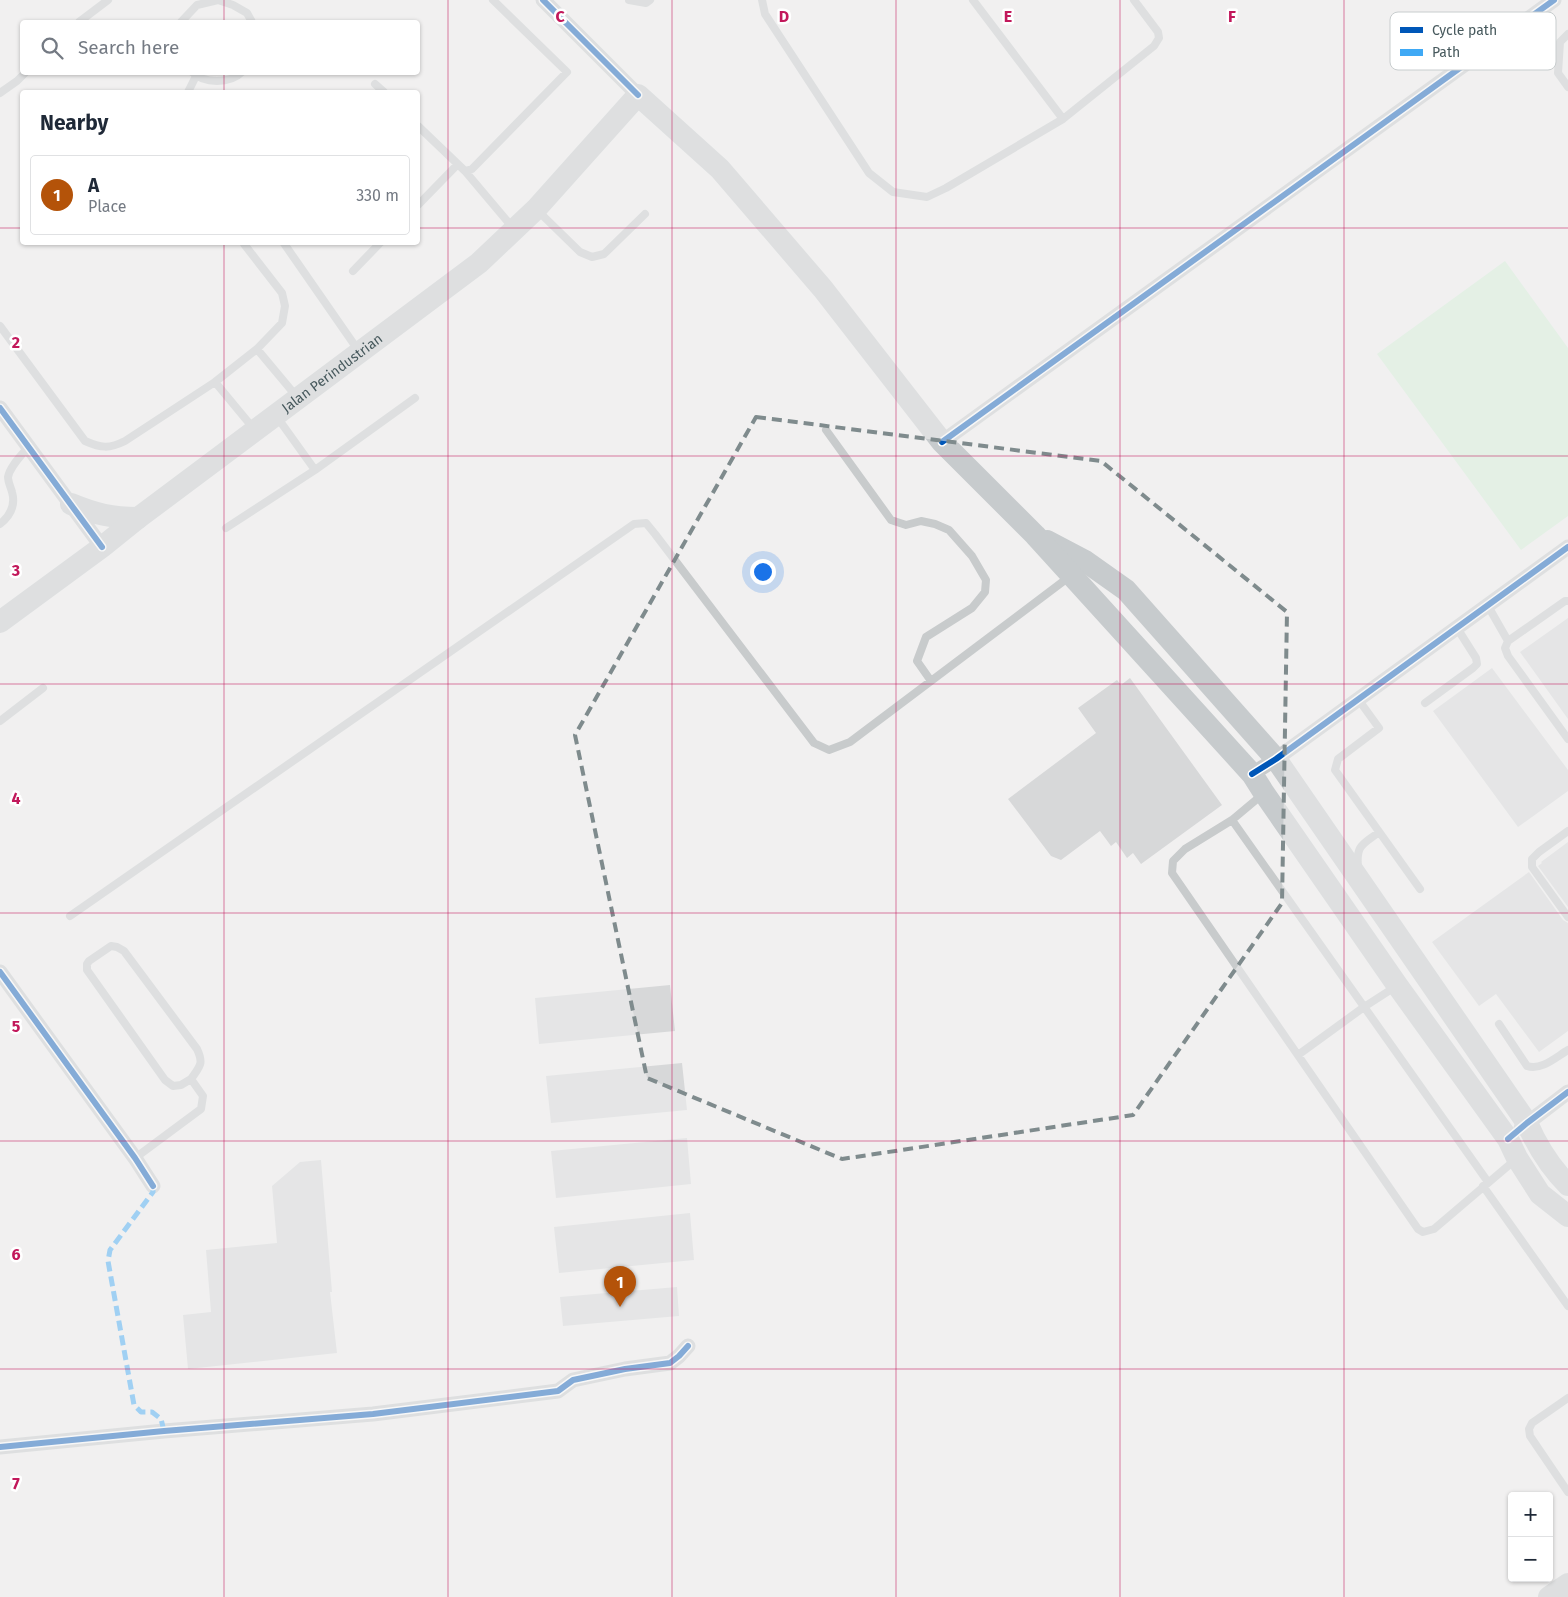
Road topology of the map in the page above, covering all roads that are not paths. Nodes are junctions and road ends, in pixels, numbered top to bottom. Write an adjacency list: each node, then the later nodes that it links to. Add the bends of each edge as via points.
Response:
1 (108, 0): 11 (lane)
2 (493, 0): 29 (lane, via 567,72 472,169)
3 (543, 0): 25 (street)
4 (629, 0): 5 (lane, via 646,3)
5 (650, 0)
6 (762, 0): 26 (lane, via 765,14 869,173 893,192 927,197)
7 (972, 0): 26 (lane)
8 (1134, 0): 26 (lane, via 1159,38 1154,46)
9 (1554, 0): 10 (street)
10 (1537, 12)
11 (82, 20)
12 (183, 20): 13 (lane, via 197,6 218,0 247,13)
13 (251, 20)
14 (1568, 34): 21 (lane, via 1560,42 1558,73)
15 (1457, 70): 48 (street)
16 (23, 75): 24 (lane)
17 (194, 75): 22 (lane)
18 (197, 75): 19 (lane, via 217,82)
19 (239, 75)
20 (375, 84): 23 (lane)
21 (1568, 87)
22 (189, 90)
23 (382, 90)
24 (0, 93)
25 (638, 95): 31 (main road, Jalan Perindustrian); 48 (main road, via 720,169 823,289)
26 (1063, 119)
27 (420, 128): 28 (lane)
28 (457, 165): 29 (lane); 30 (lane)
29 (465, 171): 33 (lane)
30 (420, 203)
31 (536, 209): 32 (lane, via 580,252 592,257 604,254); 33 (main road, Jalan Perindustrian)
32 (645, 214)
33 (514, 230): 40 (main road, Jalan Perindustrian, via 479,263)
34 (245, 245): 39 (lane, via 282,293 285,306 282,323)
35 (284, 245): 40 (lane)
36 (378, 245): 37 (lane)
37 (353, 271)
38 (0, 326): 41 (lane, via 85,441 100,447 116,446 125,441)
39 (257, 349): 41 (lane); 43 (lane)
40 (359, 352): 43 (main road, Jalan Perindustrian)
41 (215, 382): 47 (lane)
42 (415, 398): 50 (lane)
43 (299, 399): 45 (main road, Jalan Perindustrian)
44 (0, 408): 49 (street)
45 (276, 415): 47 (main road, Jalan Perindustrian); 50 (lane)
46 (826, 430): 63 (lane, via 891,520 906,525 921,521 949,530 972,556 986,580 985,592 972,608 926,637 917,661)
47 (256, 431): 52 (main road, Jalan Perindustrian)
48 (942, 442): 57 (main road, via 1035,535)
49 (28, 446): 51 (street); 53 (lane, via 8,478 13,495 12,510)
50 (315, 470): 54 (lane)
51 (71, 504): 52 (main road, via 104,516); 55 (street)
52 (138, 518): 55 (main road, Jalan Perindustrian)
53 (0, 524)
54 (226, 528)
55 (102, 547): 60 (main road, Jalan Perindustrian)
56 (1568, 547): 59 (street)
57 (1078, 568): 63 (lane); 69 (main road, via 1126,590); 70 (main road)
58 (1568, 601): 62 (lane)
59 (1488, 606): 61 (street); 62 (lane)
60 (0, 622)
61 (1457, 628): 65 (street); 66 (lane, via 1477,664)
62 (1508, 641): 68 (lane, via 1505,648 1508,656)
63 (931, 681): 77 (lane, via 850,742 829,750 814,743 656,534 646,523 634,524)
64 (43, 688): 67 (lane)
65 (1358, 699): 69 (street); 73 (lane, via 1379,728 1338,759 1335,770)
66 (1425, 703)
67 (0, 721)
68 (1568, 739)
69 (1276, 758): 70 (street); 75 (main road)
70 (1252, 774): 71 (main road)
71 (1264, 793): 72 (lane); 80 (main road)
72 (1232, 820): 81 (lane); 84 (lane, via 1185,849 1173,861 1172,873)
73 (1379, 832): 75 (lane, via 1360,847 1357,857); 76 (lane)
74 (1568, 832): 78 (lane, via 1539,852 1532,859 1532,867)
75 (1360, 880): 87 (main road)
76 (1420, 889)
77 (70, 916)
78 (1568, 917)
79 (0, 972): 89 (street)
80 (1397, 985): 81 (lane); 88 (main road)
81 (1364, 1007): 84 (lane); 90 (lane)
82 (1499, 1024): 83 (lane, via 1527,1066 1532,1068 1544,1065)
83 (1568, 1050)
84 (1298, 1055): 90 (lane, via 1418,1229 1423,1232 1434,1230)
85 (191, 1079): 85 (lane, via 173,1086 165,1080 87,970 89,961 111,946 124,952 201,1058 201,1066); 89 (lane, via 203,1096 201,1109)
86 (1568, 1092): 87 (street)
87 (1527, 1123): 88 (main road)
88 (1523, 1149): 90 (lane); 91 (main road); 93 (main road, via 1540,1194)
89 (135, 1158): 92 (street)
90 (1486, 1184): 94 (lane)
91 (1568, 1185)
92 (153, 1186)
93 (1568, 1216)
94 (1568, 1306)
95 (688, 1346): 97 (street, via 670,1363 573,1380 558,1391 373,1414)
96 (1568, 1398): 98 (lane, via 1532,1423 1529,1429 1530,1436)
97 (0, 1446)
98 (1568, 1492)
99 (1568, 1584): 100 (main road)
100 (1549, 1597)

